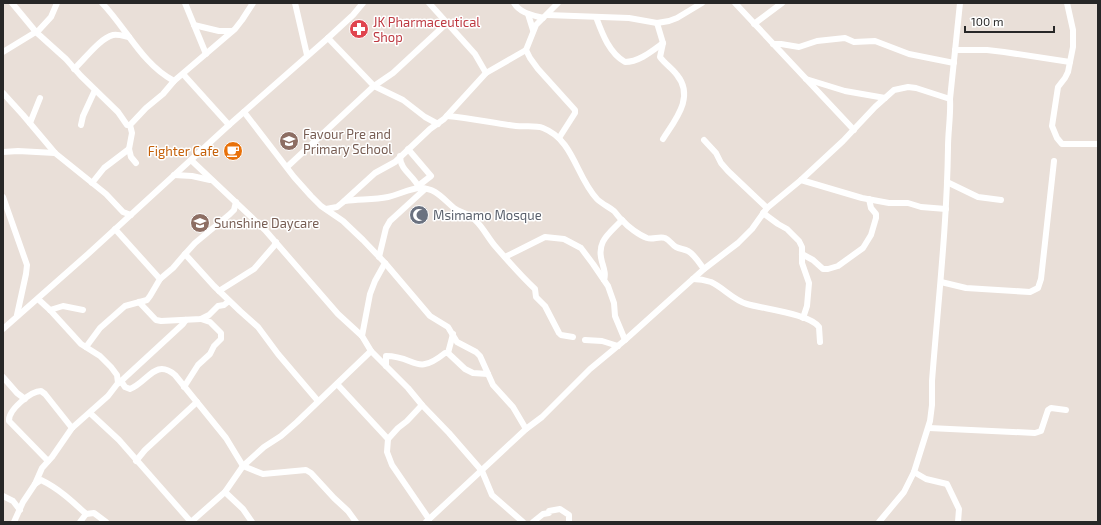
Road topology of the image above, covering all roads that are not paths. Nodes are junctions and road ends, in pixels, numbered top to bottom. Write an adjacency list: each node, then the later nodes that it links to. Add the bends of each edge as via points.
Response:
1 (12, 3): 25 (street)
2 (57, 3): 25 (street, via 51,17)
3 (102, 3): 26 (street)
4 (185, 3): 22 (street)
5 (253, 3): 24 (street)
6 (295, 3): 34 (street)
7 (363, 3): 27 (street)
8 (428, 3): 19 (street)
9 (514, 3): 16 (street)
10 (558, 3): 17 (street)
11 (702, 3): 20 (street, via 677,18)
12 (734, 3): 21 (street)
13 (782, 3): 21 (street)
14 (960, 3): 31 (street)
15 (1067, 3): 35 (street, via 1073,30)
16 (528, 14): 17 (street); 23 (street)
17 (545, 16): 18 (street); 23 (street)
18 (596, 17): 20 (street, via 629,18); 28 (street, via 606,41 625,62 639,58)
19 (447, 22): 38 (street, via 475,54); 42 (street)
20 (657, 23): 28 (street)
21 (754, 24): 29 (street)
22 (194, 25): 24 (street, via 219,31); 33 (street)
23 (533, 30): 30 (street)
24 (232, 31): 33 (street)
25 (36, 32): 32 (street); 37 (street)
26 (129, 37): 37 (street, via 109,36); 41 (street, via 156,69)
27 (328, 38): 34 (street); 42 (street)
28 (663, 43): 57 (street, via 660,57 680,79 684,96 682,108)
29 (773, 44): 36 (street, via 799,47 817,41 845,38 854,42 875,41 908,54); 40 (street)
30 (526, 50): 38 (street); 56 (street, via 538,69 575,110)
31 (955, 50): 35 (street, via 998,51); 36 (street)
32 (3, 52)
33 (206, 54): 39 (street)
34 (308, 55): 48 (street)
35 (1070, 62): 59 (street, via 1066,78 1058,90 1052,123 1054,132 1062,144)
36 (954, 63): 47 (street)
37 (74, 69): 43 (street)
38 (486, 73): 49 (street)
39 (183, 74): 41 (street); 54 (street)
40 (806, 79): 46 (street, via 845,91); 55 (street)
41 (174, 81): 53 (street)
42 (374, 86): 51 (street, via 403,100); 68 (street)
43 (96, 90): 52 (street); 53 (street, via 127,125)
44 (3, 93): 50 (street)
45 (40, 98): 50 (street)
46 (885, 98): 47 (street, via 894,90 908,87); 55 (street)
47 (950, 99): 72 (street)
48 (244, 112): 54 (street); 68 (street)
49 (447, 116): 51 (street); 56 (street, via 539,127)
50 (30, 123): 63 (street)
51 (438, 124): 61 (street)
52 (81, 125)
53 (130, 125): 60 (street, via 132,133)
54 (229, 125): 65 (street)
55 (854, 130): 71 (street)
56 (559, 138): 84 (street, via 568,148 577,168 597,199)
57 (663, 139)
58 (704, 140): 82 (street, via 721,163)
59 (1098, 144)
60 (129, 149): 67 (street); 73 (street, via 104,168)
61 (408, 149): 64 (street); 74 (street, via 431,176)
62 (3, 152): 63 (street)
63 (55, 153): 73 (street)
64 (400, 156): 74 (street, via 403,168); 78 (street, via 395,162 375,173)
65 (190, 160): 69 (street); 70 (street)
66 (1054, 161): 96 (street, via 1038,288 1030,292 989,290)
67 (136, 163)
68 (287, 167): 80 (street, via 311,196)
69 (174, 175): 70 (street); 83 (street)
70 (211, 180): 79 (street)
71 (801, 180): 76 (street); 82 (street)
72 (947, 182): 77 (street, via 978,197); 81 (street)
73 (92, 183): 83 (street, via 110,197 123,212)
74 (421, 188): 78 (street, via 386,198); 89 (street, via 386,228); 90 (street, via 435,192 453,208 473,218)
75 (3, 197): 103 (street, via 26,265)
76 (869, 199): 81 (street, via 889,204 908,203); 88 (street, via 876,218 871,235 863,248 838,266 828,269 822,268)
77 (1001, 200)
78 (345, 201): 80 (street, via 337,207)
79 (236, 202): 86 (street); 87 (street, via 234,210)
80 (326, 209): 89 (street, via 343,221)
81 (946, 209): 96 (street)
82 (765, 210): 88 (street, via 778,224 793,234 802,247); 92 (street, via 742,239)
83 (131, 215): 85 (street)
84 (622, 220): 92 (street, via 648,238 663,237 670,240 676,247 689,252); 95 (street, via 601,244)
85 (115, 229): 93 (street); 98 (street)
86 (276, 242): 97 (street, via 254,269); 109 (street, via 338,314)
87 (185, 254): 93 (street); 97 (street)
88 (802, 254): 104 (street, via 802,263 809,283)
89 (379, 257): 91 (street)
90 (505, 257): 95 (street, via 545,237 564,239 581,248); 110 (street, via 535,289 536,297 559,333)
91 (385, 263): 108 (street, via 426,312 448,327); 109 (street, via 370,294)
92 (704, 269): 94 (street)
93 (160, 279): 100 (street, via 147,300)
94 (693, 279): 104 (street, via 710,282 735,300 746,304); 112 (street)
95 (604, 280): 112 (street, via 610,291)
96 (941, 282): 131 (street)
97 (219, 291): 99 (street)
98 (38, 299): 101 (street); 107 (street)
99 (229, 301): 105 (street); 125 (street, via 258,327)
100 (139, 302): 106 (street, via 156,320); 115 (street, via 125,306 115,314 100,328)
101 (50, 310): 102 (street, via 64,306); 115 (street)
102 (83, 310)
103 (17, 314)
104 (803, 318): 113 (street, via 819,327)
105 (201, 319): 106 (street); 123 (street, via 210,322 222,337 198,365)
106 (186, 320): 121 (street)
107 (3, 329)
108 (453, 334): 117 (street); 119 (street, via 457,342 480,356)
109 (362, 336): 116 (street)
110 (573, 337)
111 (585, 340): 114 (street, via 599,340)
112 (625, 340): 114 (street)
113 (820, 342)
114 (618, 346): 132 (street)
115 (86, 347): 121 (street, via 111,367)
116 (371, 351): 118 (street); 122 (street)
117 (448, 353): 118 (street, via 426,365 386,356); 119 (street, via 465,369 473,373)
118 (386, 366): 127 (street)
119 (488, 374): 132 (street, via 493,385 513,407)
120 (3, 377): 124 (street)
121 (119, 382): 123 (street, via 130,389 153,372 163,369 175,375); 129 (street)
122 (337, 384): 125 (street); 133 (street)
123 (184, 387): 126 (street)
124 (25, 399): 130 (street, via 34,392 41,391); 134 (street, via 13,410 9,417 10,421)
125 (318, 401): 136 (street)
126 (197, 402): 135 (street); 136 (street, via 226,438)
127 (422, 405): 133 (street); 137 (street)
128 (1066, 410): 131 (street, via 1048,410 1041,431 1035,433)
129 (90, 413): 130 (street); 135 (street, via 119,440)
130 (72, 428): 134 (street)
131 (929, 428): 138 (street)
132 (526, 429): 137 (street)
133 (388, 439): 144 (street, via 387,452 392,465)
134 (48, 461): 139 (street)
135 (136, 461): 148 (street)
136 (243, 466): 140 (street); 150 (street, via 263,474 306,470)
137 (482, 471): 144 (street); 151 (street, via 492,495)
138 (914, 472): 154 (street, via 904,492); 155 (street, via 926,479 947,484 959,509)
139 (35, 484): 142 (street, via 28,492); 143 (street, via 41,480 50,485)
140 (225, 492): 148 (street); 149 (street, via 243,508)
141 (3, 496): 142 (street)
142 (20, 510): 145 (street)
143 (86, 514): 146 (street); 147 (street, via 94,513)
144 (428, 521)
145 (14, 522)
146 (80, 522)
147 (106, 522)
148 (191, 522)
149 (252, 522)
150 (356, 522)
151 (523, 522)
152 (533, 522): 153 (street, via 549,511 560,509 568,515)
153 (569, 522)
154 (879, 522)
155 (958, 522)

